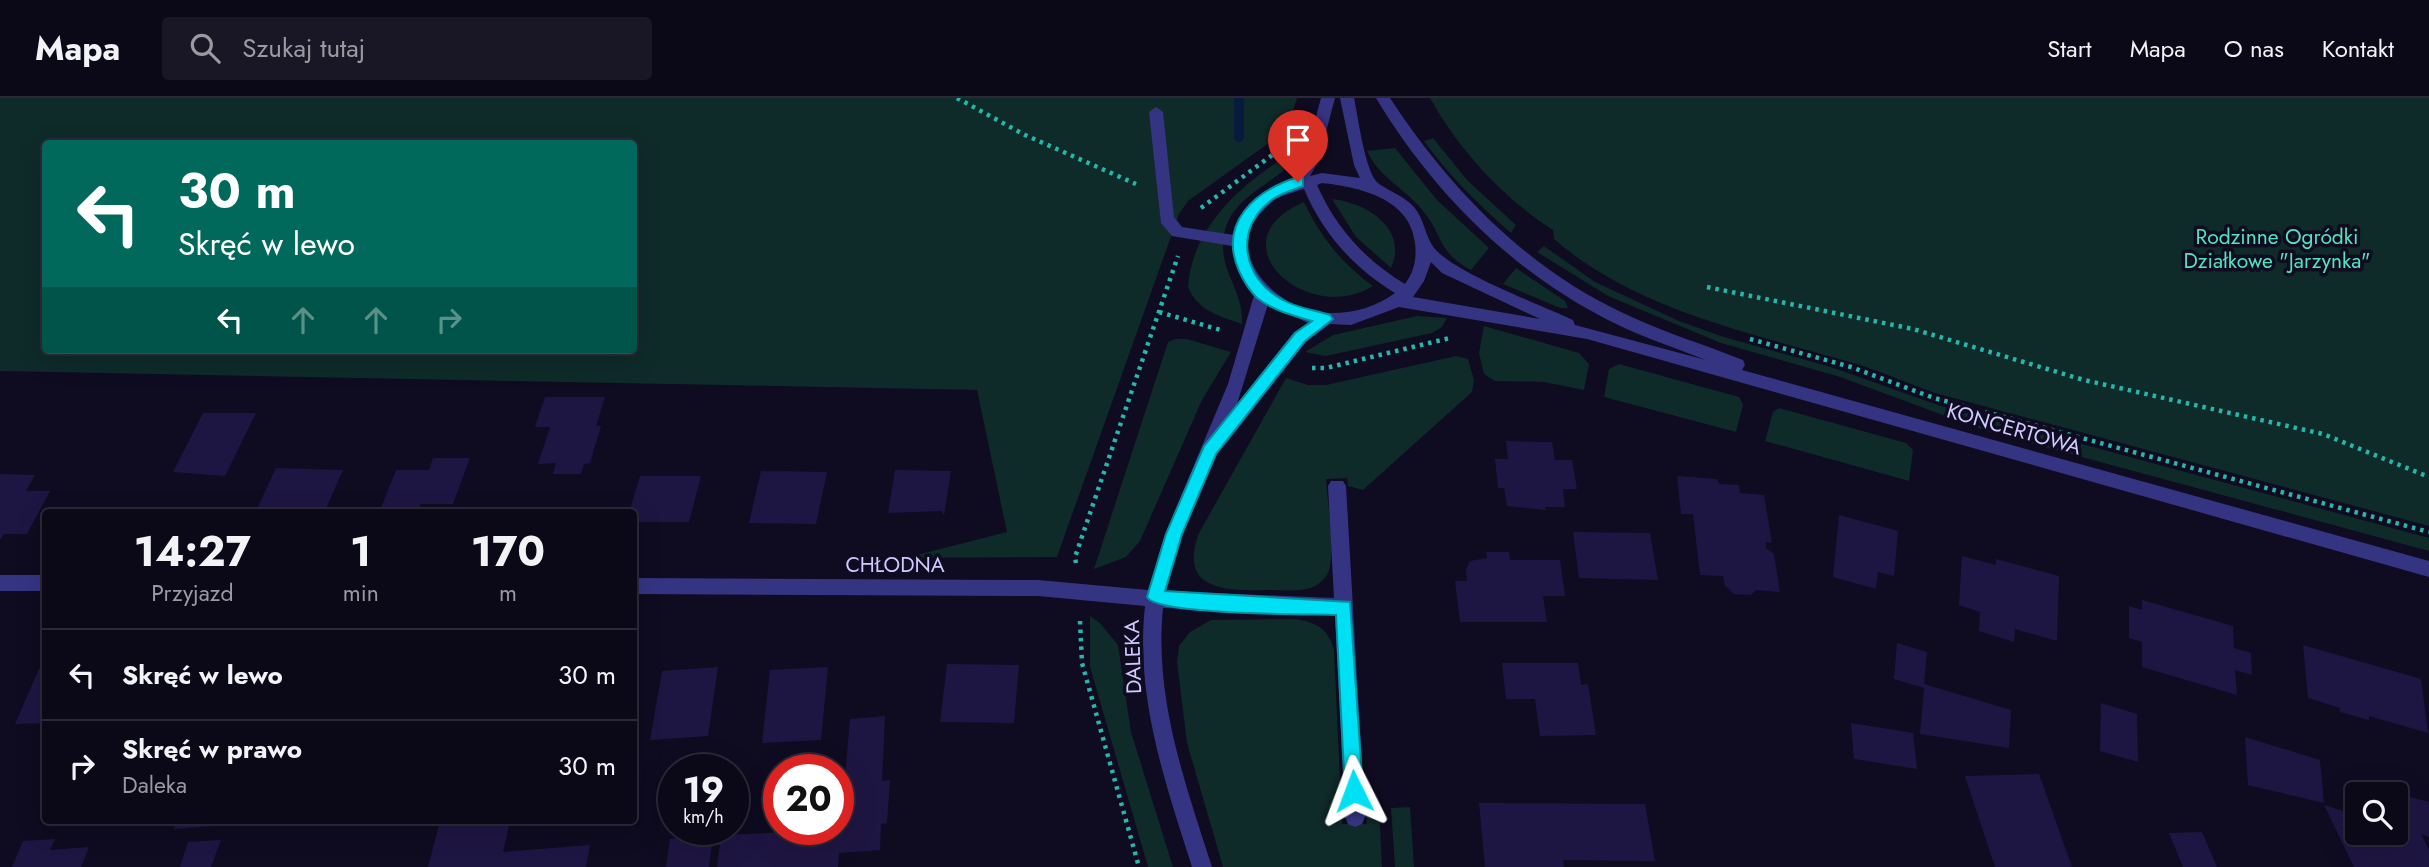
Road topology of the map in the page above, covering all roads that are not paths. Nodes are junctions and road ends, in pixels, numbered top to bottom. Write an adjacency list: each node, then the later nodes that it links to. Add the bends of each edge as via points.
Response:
1 (1328, 98): 5 (street)
2 (1348, 98): 6 (street, via 1361,165)
3 (1383, 98): 13 (street, via 1437,177 1488,230 1561,284 1600,309)
4 (1156, 112): 7 (street, via 1166,219 1177,232)
5 (1303, 181): 6 (street, via 1348,180); 7 (street, via 1257,204); 10 (street, via 1335,235)
6 (1371, 186): 8 (street, via 1409,212)
7 (1238, 241): 9 (street, via 1243,268)
8 (1425, 248): 10 (street, via 1420,277); 12 (street, KONCERTOWA, via 1448,268)
9 (1262, 293): 11 (street, via 1280,306); 14 (street, DALEKA, via 1257,320)
10 (1403, 297): 11 (street, via 1364,316); 12 (street, KONCERTOWA)
11 (1325, 319): 14 (street, DALEKA, via 1300,337)
12 (1587, 333): 13 (street, KONCERTOWA)
13 (1815, 396): 16 (street, KONCERTOWA)
14 (1210, 451): 20 (street, DALEKA, via 1174,534)
15 (1337, 486): 21 (street)
16 (2429, 569)
17 (0, 583): 18 (street)
18 (42, 583)
19 (637, 586): 20 (street, CHŁODNA, via 1078,590)
20 (1155, 597): 21 (street, CHŁODNA); 23 (street, DALEKA, via 1151,645 1155,694)
21 (1344, 607): 22 (street)
22 (1355, 817)
23 (1202, 867)

